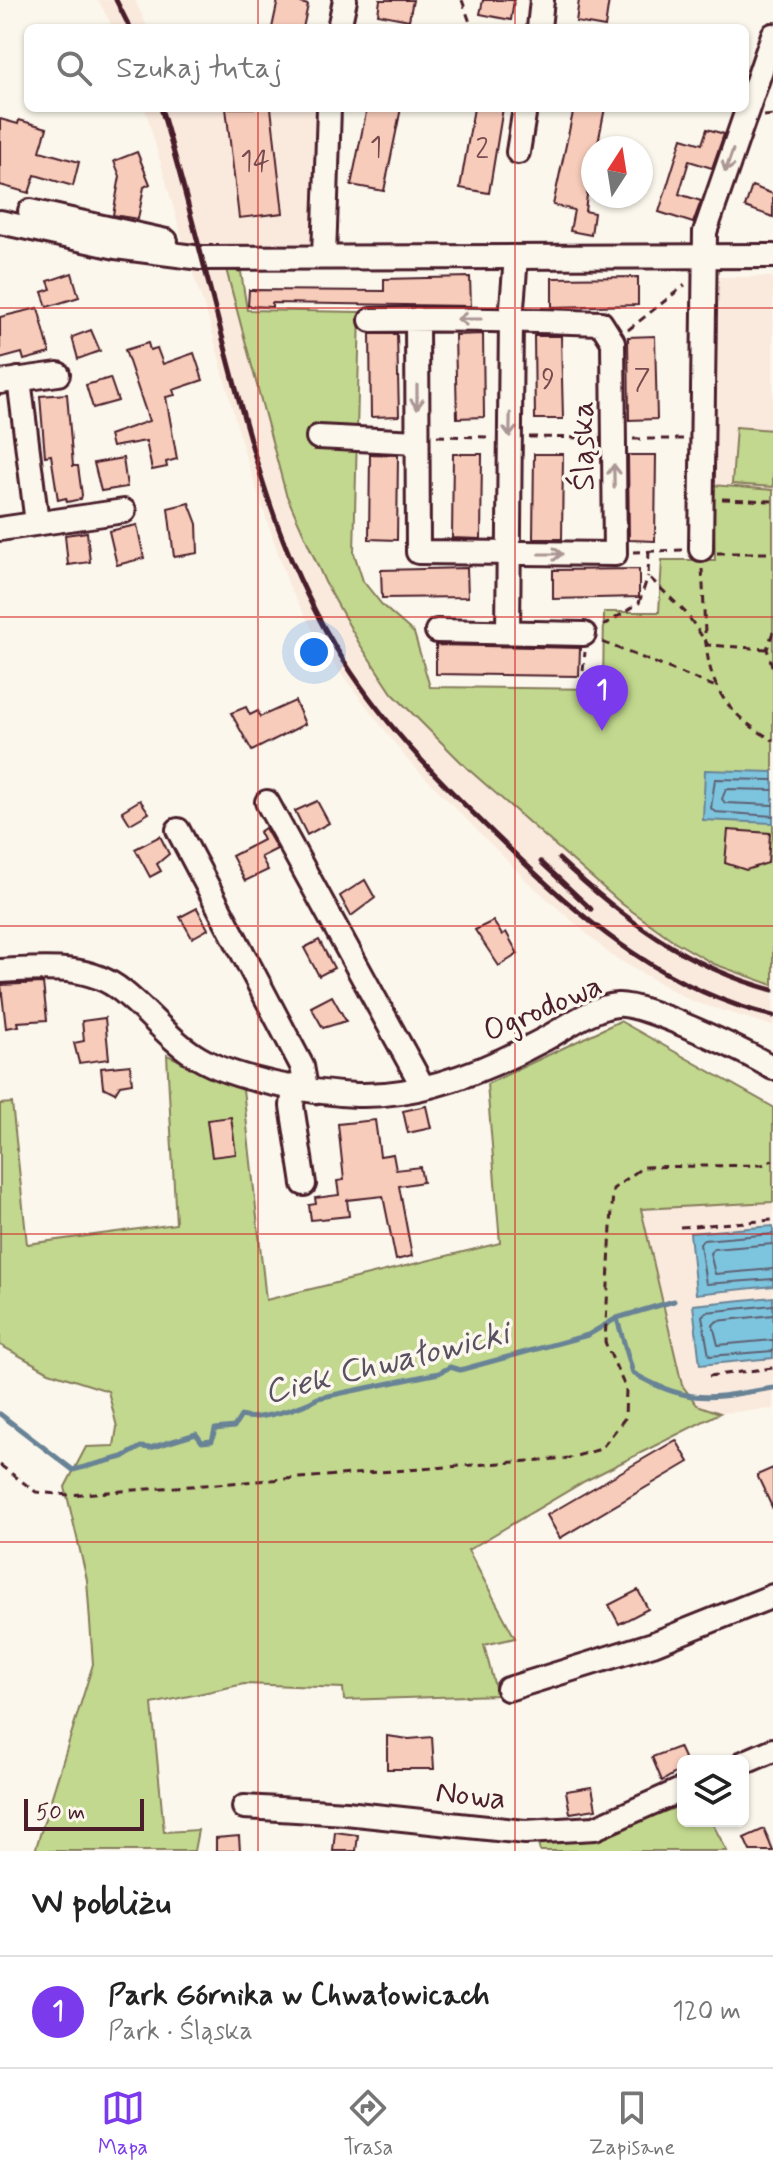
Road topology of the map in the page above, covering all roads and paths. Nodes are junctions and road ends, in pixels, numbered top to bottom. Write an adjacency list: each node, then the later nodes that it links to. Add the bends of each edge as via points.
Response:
1 (345, 0): 4 (street)
2 (462, 0): 5 (path)
3 (542, 0): 6 (street)
4 (340, 24)
5 (471, 24)
6 (539, 24)
7 (773, 35): 8 (street, one-way to 8)
8 (749, 105)
9 (329, 112): 18 (street)
10 (524, 112): 12 (street)
11 (746, 112): 16 (street, one-way to 16, via 705,232)
12 (518, 152)
13 (30, 211): 15 (street, via 174,243)
14 (0, 222): 15 (street)
15 (172, 256): 18 (street)
16 (703, 256): 17 (street); 19 (street); 20 (street)
17 (773, 256)
18 (324, 257): 19 (street)
19 (516, 257): 22 (street)
20 (702, 280): 24 (path, via 690,281); 31 (street)
21 (417, 319): 22 (street, one-way to 21); 23 (street); 29 (street, one-way to 29)
22 (511, 319): 24 (street, via 601,323); 28 (street, one-way to 28)
23 (371, 320)
24 (613, 342): 30 (street, Śląska)
25 (58, 374): 26 (street)
26 (9, 380): 35 (street)
27 (318, 437): 29 (street)
28 (510, 437): 29 (path); 30 (path); 40 (street)
29 (417, 439): 40 (street, via 418,552)
30 (614, 439): 31 (path); 41 (street, Śląska, one-way to 30)
31 (701, 439): 32 (street)
32 (702, 499): 33 (path); 37 (street)
33 (773, 501)
34 (124, 511): 35 (street)
35 (37, 523): 36 (street)
36 (0, 529)
37 (701, 549): 38 (path); 39 (path); 47 (path)
38 (649, 551): 41 (path); 42 (path)
39 (773, 553)
40 (508, 554): 41 (street, one-way to 41); 44 (street)
41 (615, 554)
42 (648, 576): 46 (path, via 639,603); 47 (path, via 686,613)
43 (437, 631): 44 (street)
44 (508, 632): 46 (street)
45 (773, 632): 48 (path)
46 (593, 636): 50 (path)
47 (708, 645): 48 (path); 50 (path)
48 (767, 649): 49 (path)
49 (773, 669)
50 (716, 687): 51 (path, via 736,718)
51 (773, 740)
52 (267, 802): 57 (street)
53 (178, 830): 56 (street, via 302,1066)
54 (0, 971): 56 (street, Ogrodowa, via 66,970 102,979 201,1059 231,1072)
55 (773, 1068): 57 (street, Ogrodowa, via 648,1012 616,1005 512,1056)
56 (300, 1087): 57 (street, Ogrodowa, via 373,1095); 59 (street, via 292,1106)
57 (423, 1087)
58 (773, 1160): 64 (path, via 762,1165 643,1167 613,1189 605,1335 626,1389 625,1418 601,1449 569,1458 68,1495 36,1492)
59 (304, 1184)
60 (773, 1220): 61 (path)
61 (680, 1227)
62 (773, 1368): 63 (path)
63 (709, 1376)
64 (0, 1465)
65 (773, 1596): 66 (street, via 653,1644)
66 (508, 1689)
67 (773, 1750): 68 (street)
68 (749, 1760)
69 (677, 1792): 70 (street, Nowa, via 595,1828 525,1832)
70 (244, 1807)

